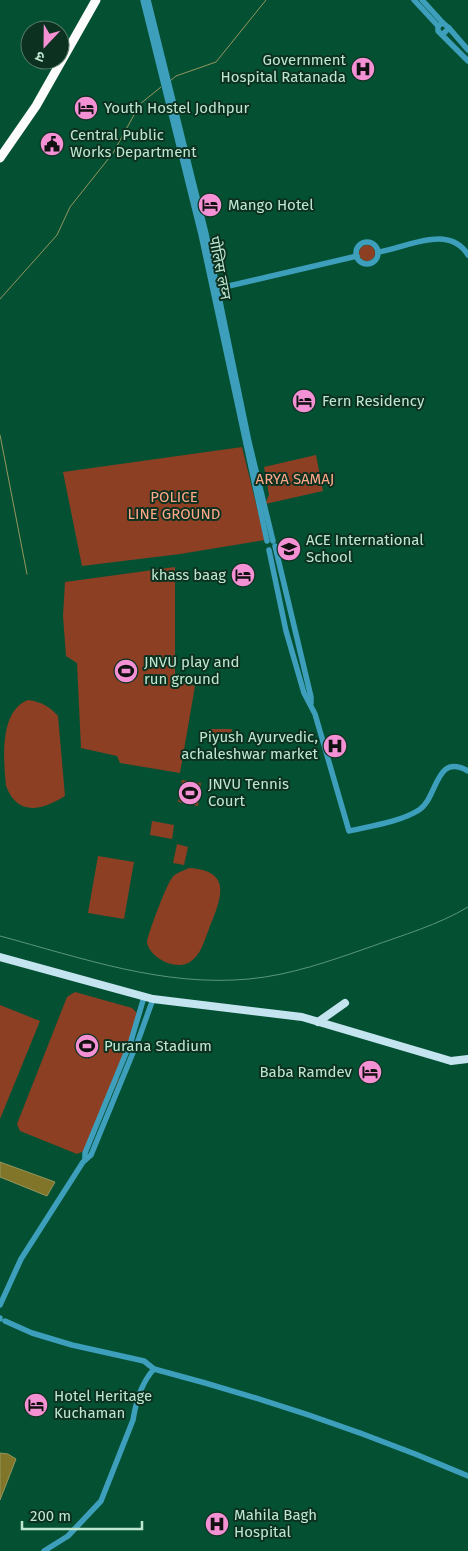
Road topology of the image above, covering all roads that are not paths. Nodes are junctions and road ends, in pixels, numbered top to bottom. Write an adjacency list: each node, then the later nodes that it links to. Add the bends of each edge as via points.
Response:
1 (90, 0): 10 (highway)
2 (96, 0): 16 (highway, via 36,106)
3 (143, 0): 14 (street, via 162,77)
4 (148, 0): 14 (street, via 167,72)
5 (414, 0): 7 (street)
6 (422, 0): 7 (street)
7 (441, 25): 8 (street); 9 (street, via 438,31)
8 (448, 28): 9 (street); 11 (street)
9 (443, 34): 12 (street)
10 (70, 35)
11 (468, 50)
12 (468, 61)
13 (49, 70): 15 (highway)
14 (169, 92): 20 (street)
15 (0, 149)
16 (0, 158)
17 (378, 252): 18 (street, via 442,238 458,243); 19 (street, via 370,264); 19 (street, via 375,245 366,242 358,248)
18 (468, 255)
19 (357, 256): 20 (street)
20 (214, 289): 21 (street)
21 (272, 543): 22 (street); 22 (street, via 266,546 286,631 304,693)
22 (310, 703): 23 (street, via 349,830 419,810 447,769 457,766)
23 (468, 771)
24 (0, 958): 26 (main road)
25 (0, 962): 26 (main road)
26 (143, 999): 27 (main road); 32 (street, via 131,1041 85,1153)
27 (152, 1001): 29 (main road, via 279,1013); 31 (main road, via 295,1021 443,1063); 32 (street, via 95,1147)
28 (345, 1003): 29 (main road)
29 (318, 1022): 30 (main road, via 451,1061)
30 (468, 1059)
31 (468, 1063)
32 (85, 1160): 33 (street, via 21,1258)
33 (0, 1305)
34 (2, 1319): 35 (street, via 32,1333 72,1345 144,1361)
35 (154, 1369): 36 (street, via 233,1390 396,1445); 37 (street, via 146,1378 101,1501 68,1536)
36 (468, 1476)
37 (44, 1551)

